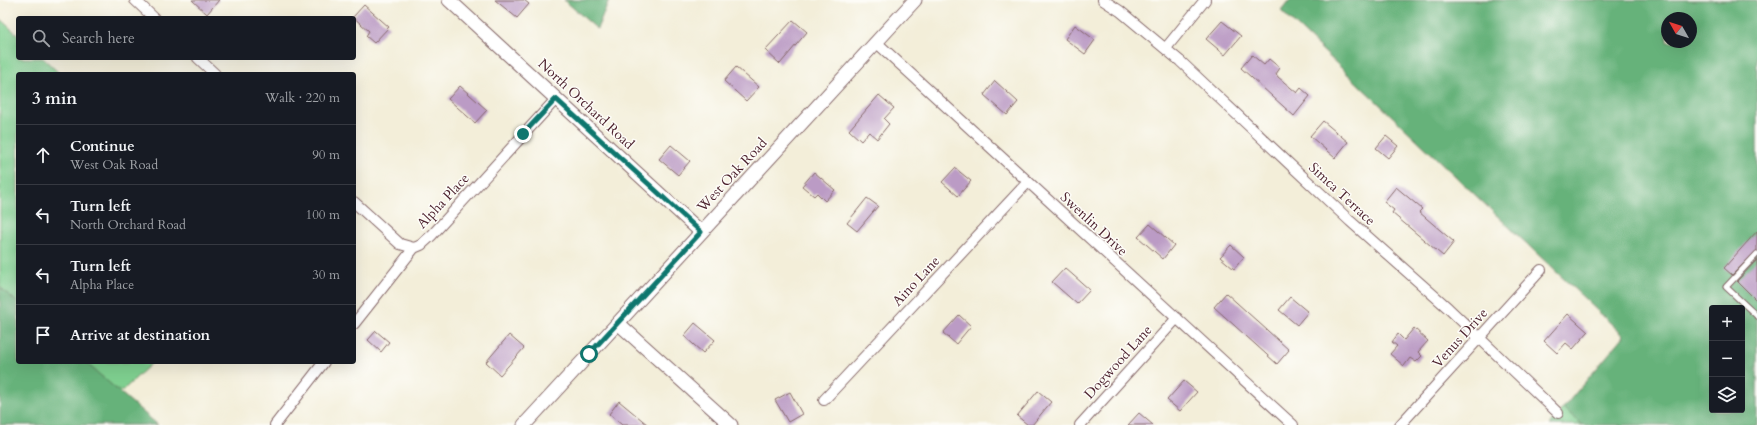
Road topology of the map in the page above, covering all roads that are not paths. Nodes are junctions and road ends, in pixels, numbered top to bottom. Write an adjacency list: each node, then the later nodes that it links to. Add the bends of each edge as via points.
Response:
1 (135, 0): 6 (street)
2 (448, 0): 11 (street, North Orchard Road)
3 (915, 0): 7 (street, West Oak Road)
4 (1103, 0): 8 (street, Simca Terrace)
5 (1205, 0): 8 (street)
6 (152, 16)
7 (876, 42): 12 (street, Swenlin Drive); 14 (street, West Oak Road)
8 (1166, 48): 22 (street, Simca Terrace)
9 (200, 60): 10 (street)
10 (213, 72)
11 (556, 99): 14 (street, North Orchard Road); 15 (street, Alpha Place, via 432,235)
12 (1028, 182): 19 (street, Swenlin Drive); 24 (street, Aino Lane)
13 (356, 204): 15 (street, via 400,244)
14 (701, 232): 21 (street, West Oak Road)
15 (414, 248): 20 (street, Alpha Place)
16 (1757, 254): 18 (lane, via 1726,287)
17 (1541, 270): 22 (street, Venus Drive)
18 (1757, 316)
19 (1177, 318): 29 (street, Dogwood Lane); 30 (street, Swenlin Drive)
20 (356, 321)
21 (618, 323): 27 (street, West Oak Road); 28 (street)
22 (1479, 338): 25 (street, Simca Terrace); 31 (street, Venus Drive)
23 (322, 364): 26 (street)
24 (824, 400)
25 (1558, 413)
26 (275, 425)
27 (524, 425)
28 (731, 425)
29 (1080, 425)
30 (1293, 425)
31 (1400, 425)

